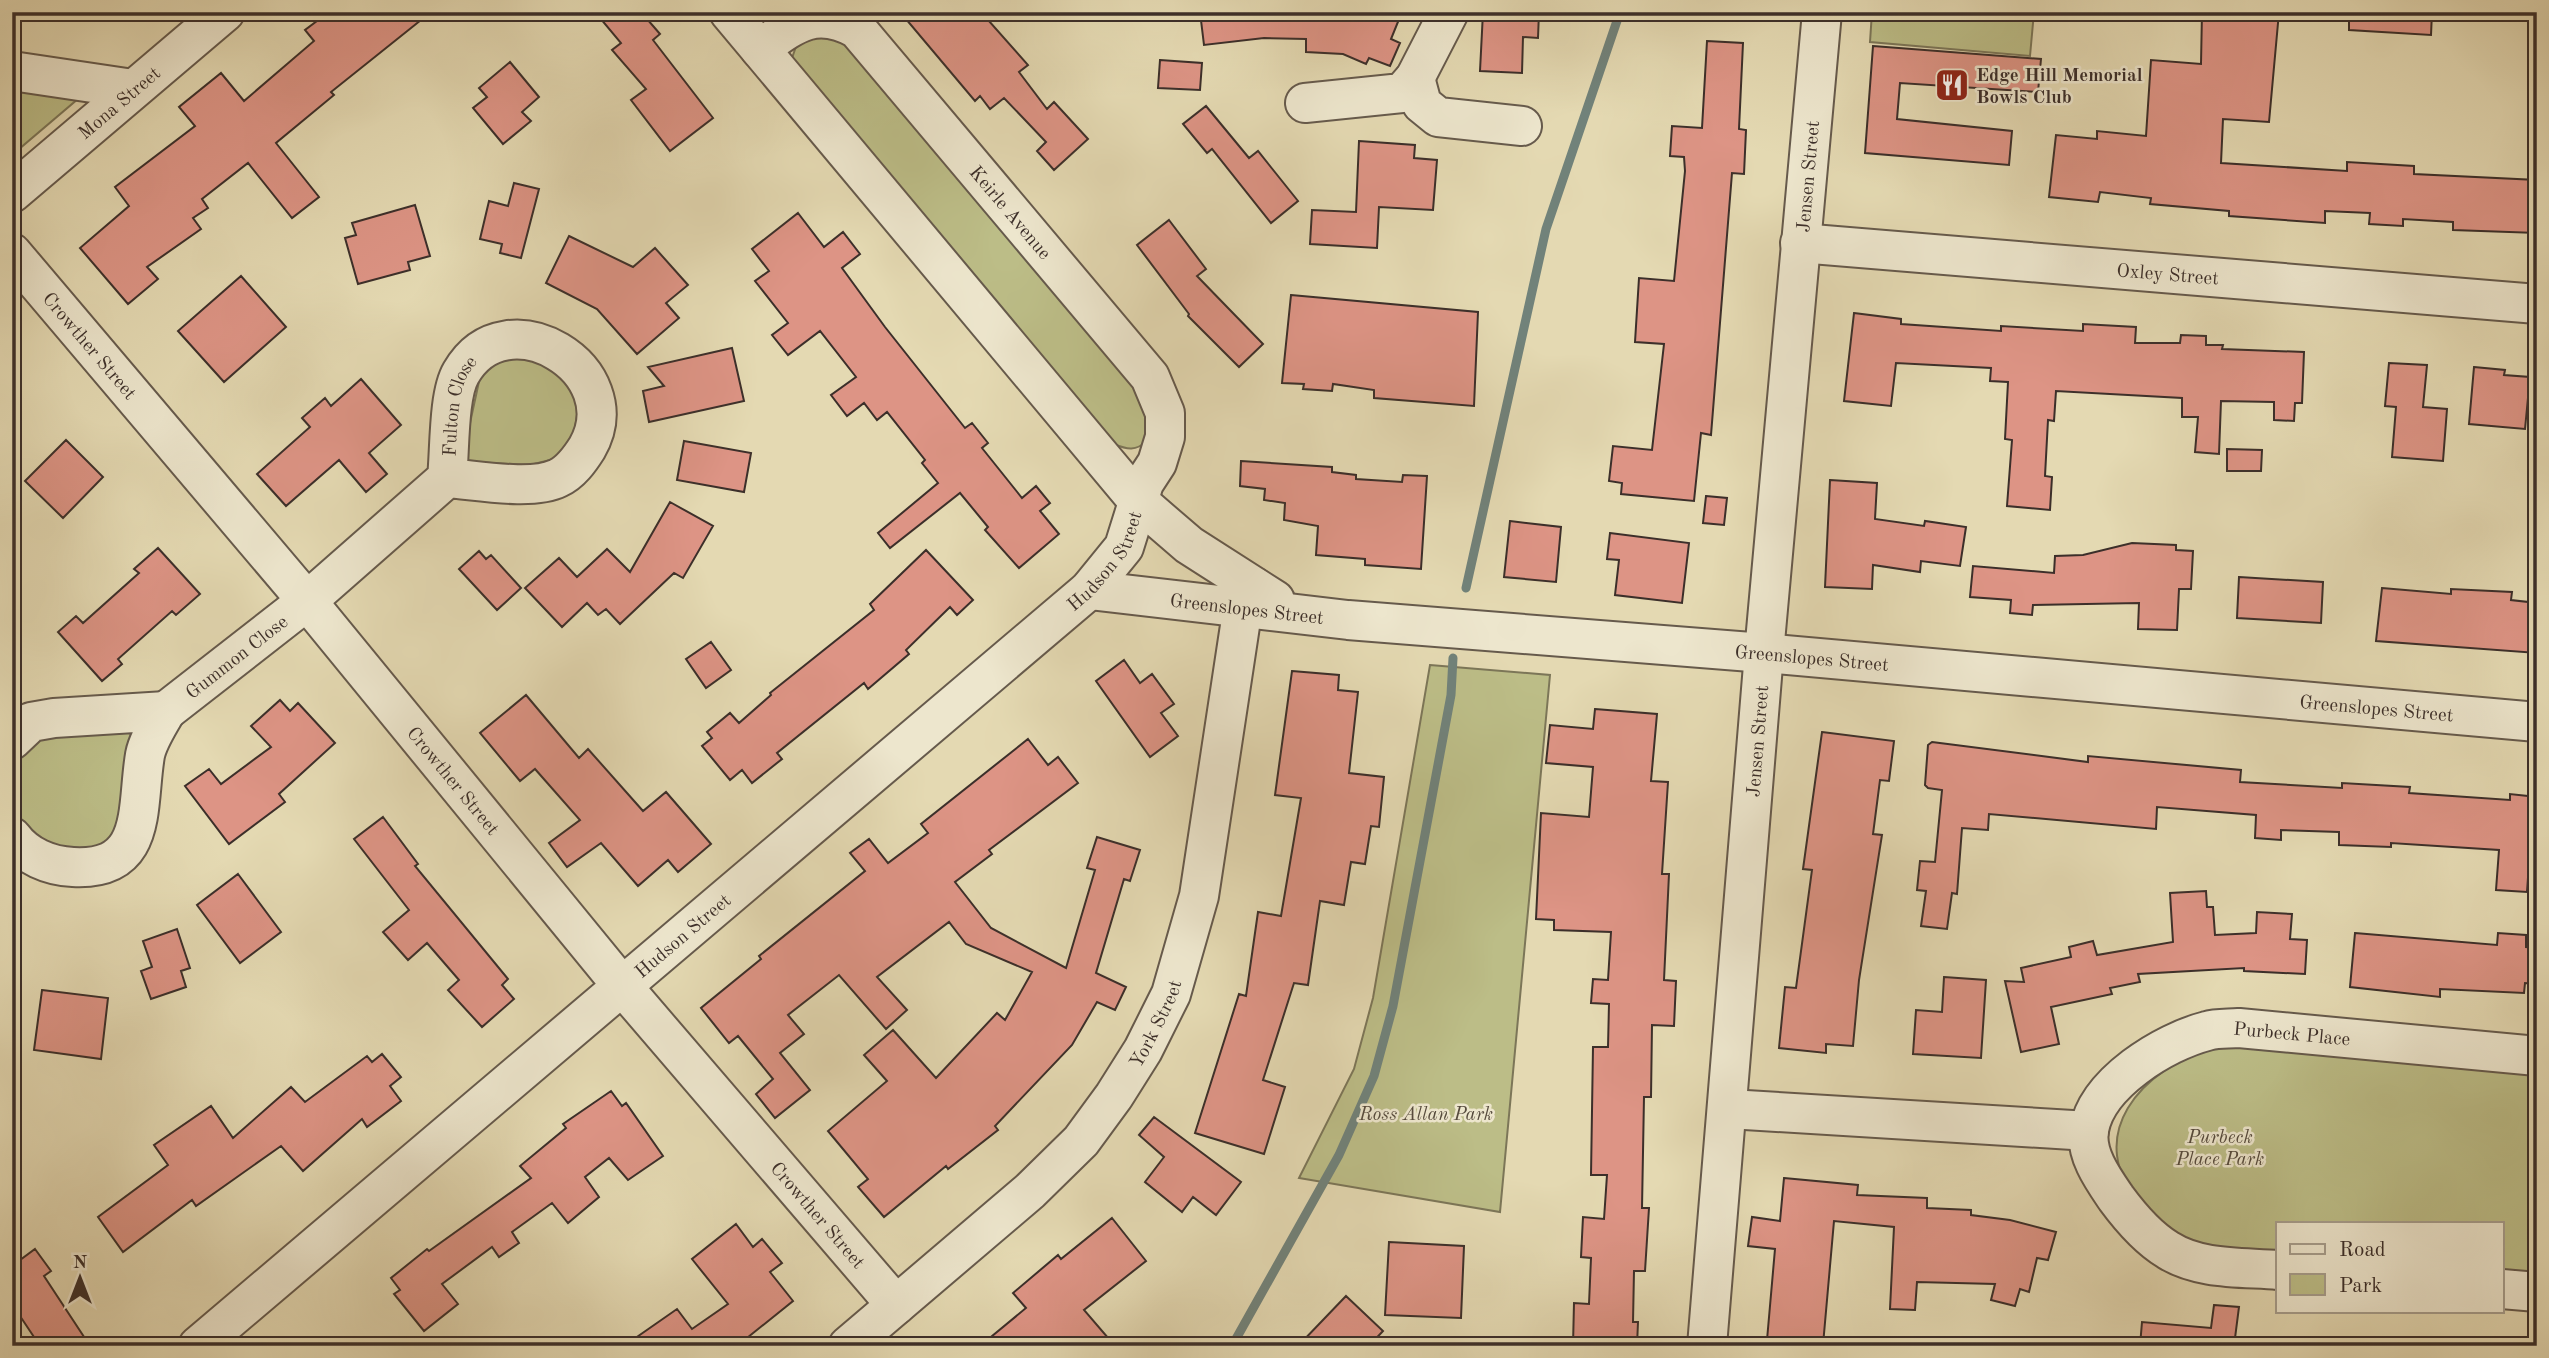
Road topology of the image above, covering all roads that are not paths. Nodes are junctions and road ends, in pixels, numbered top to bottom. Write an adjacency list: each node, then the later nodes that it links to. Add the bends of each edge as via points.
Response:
1 (225, 12): 8 (street, Mona Street)
2 (729, 12): 5 (street)
3 (1449, 12): 7 (street)
4 (1822, 12): 12 (street, Jensen Street)
5 (760, 49): 16 (street); 16 (street, Keirle Avenue, via 803,20 839,19 857,29 1141,366 1159,394 1166,437)
6 (12, 71): 8 (street)
7 (1415, 78): 9 (street, via 1402,93); 10 (street, via 1422,104 1438,117)
8 (133, 89): 11 (street, Mona Street)
9 (1305, 103)
10 (1522, 126)
11 (12, 194)
12 (1800, 243): 14 (street, Oxley Street); 20 (street, Jensen Street)
13 (12, 253): 19 (street, Crowther Street)
14 (2537, 304)
15 (447, 478): 15 (street, Fulton Close, via 459,376 471,358 492,345 515,340 539,342 561,352 579,368 591,390 596,415 591,441 578,463 558,478 533,484); 19 (street, Fulton Close)
16 (1138, 501): 17 (street, Hudson Street, via 1124,548); 18 (street)
17 (1089, 590): 18 (street, Greenslopes Street); 25 (street, Hudson Street)
18 (1248, 597): 20 (street, Greenslopes Street, via 1348,620); 32 (street, York Street, via 1199,896 1171,994 1114,1096 1081,1140 1030,1191)
19 (307, 601): 21 (street, Gummon Close); 25 (street, Crowther Street)
20 (1764, 653): 22 (street, Greenslopes Street); 27 (street, Jensen Street)
21 (166, 711): 23 (street, Gummon Close, via 31,722); 24 (street, Gummon Close, via 146,752 137,828 130,847 108,861 83,868 58,866 34,857)
22 (2537, 722)
23 (12, 740)
24 (12, 837)
25 (623, 987): 32 (street, Crowther Street); 33 (street, Hudson Street)
26 (2537, 1056): 28 (street, Purbeck Place, via 2239,1028 2208,1030 2154,1054 2129,1071 2095,1112)
27 (1729, 1109): 28 (street); 35 (street, Jensen Street)
28 (2089, 1131): 29 (street, via 2091,1153 2102,1178 2125,1211 2169,1251 2213,1265)
29 (2276, 1270)
30 (2504, 1289): 31 (street)
31 (2537, 1293)
32 (896, 1305): 34 (street, York Street)
33 (198, 1346)
34 (848, 1346)
35 (1707, 1346)

